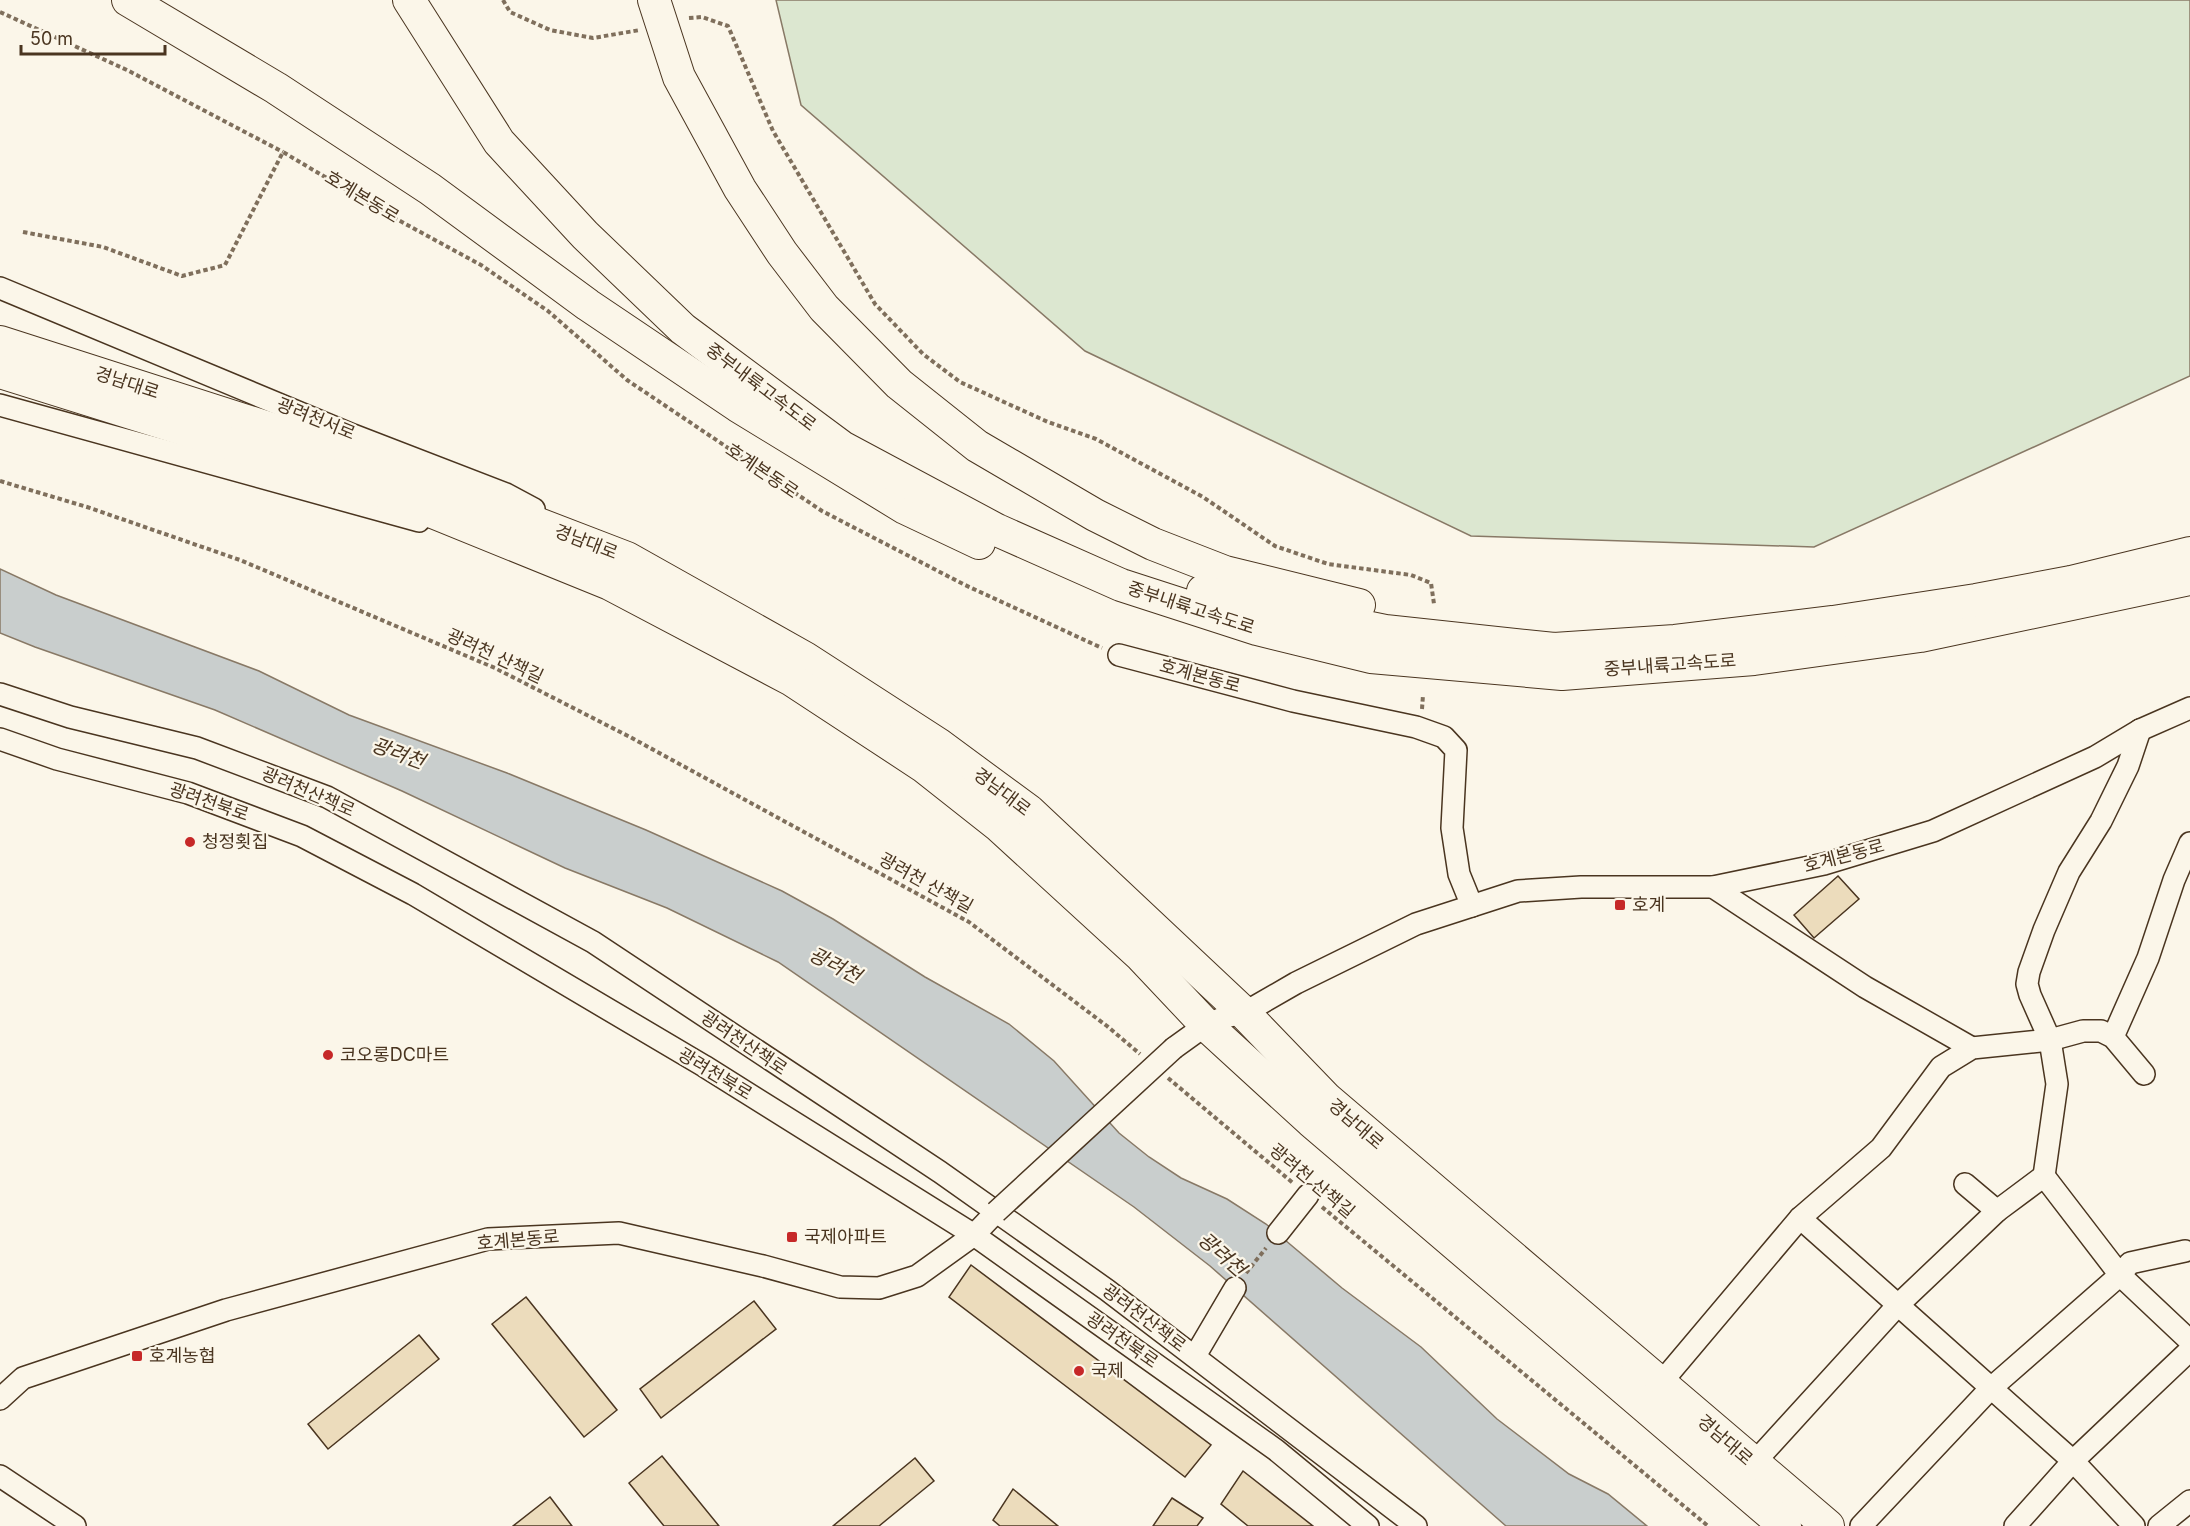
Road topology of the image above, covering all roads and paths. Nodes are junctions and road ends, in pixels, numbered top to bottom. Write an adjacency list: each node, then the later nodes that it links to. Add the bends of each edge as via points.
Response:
1 (128, 0): 21 (highway, via 276,88 420,182 588,305 738,406 905,508 1006,556 1116,599)
2 (409, 0): 21 (highway, 중부내륙고속도로, via 499,142 585,235 683,329 758,385 842,447 997,530 1120,585)
3 (425, 0): 22 (highway, 중부내륙고속도로, via 456,50 537,155 632,261 766,371 855,432 987,508 1119,565 1230,599 1385,631 1554,649)
4 (503, 0): 8 (path, via 510,12 550,30 593,38)
5 (654, 0): 22 (highway, via 679,77 740,189 782,253 824,308 899,384 976,446 1095,515 1153,544 1225,572 1369,608 1540,634)
6 (0, 12): 9 (path, 호계본동로, via 126,70)
7 (689, 18): 20 (path, via 702,17 728,26 773,131 875,304 923,354 960,382 1096,439 1203,497 1275,546 1328,564 1411,575 1431,583)
8 (640, 30)
9 (283, 152): 10 (path, via 225,265 182,276 103,247); 23 (path, 호계본동로, via 481,265 548,311 627,380 822,511 965,585)
10 (23, 232)
11 (0, 288): 17 (street, 광려천서로, via 506,494)
12 (0, 342): 17 (highway, 경남대로, via 390,467)
13 (0, 372): 19 (highway, 경남대로, via 381,491)
14 (0, 405): 19 (street, via 403,516)
15 (0, 481): 36 (path, 광려천 산책길, via 240,560 495,668 641,742 969,922)
16 (2190, 553): 22 (highway, 중부내륙고속도로, via 1976,600)
17 (627, 558): 31 (highway, 경남대로, via 805,658 938,744 1029,811)
18 (2190, 579): 21 (highway, 중부내륙고속도로, via 1920,636 1754,659 1562,674 1371,657)
19 (610, 584): 32 (highway, 경남대로, via 792,680 923,766 999,826 1141,956)
20 (1434, 604)
21 (1257, 630)
22 (1675, 641)
23 (1119, 656): 30 (street, 호계본동로, via 1444,737 1456,750 1452,828 1459,874)
24 (0, 694): 43 (street, 광려천산책로, via 70,717 197,748 327,797 592,942)
25 (2190, 708): 26 (street, 호계본동로)
26 (2140, 730): 29 (street, 호계본동로, via 2095,757 1933,831 1824,864); 34 (street, via 2128,766 2101,821 2069,872 2029,972 2030,995)
27 (0, 739): 46 (street, 광려천북로, via 57,759 188,793 302,836 413,894)
28 (2190, 843): 33 (street)
29 (1713, 887): 30 (street, 호계본동로, via 1518,891); 35 (street, via 1865,987)
30 (1472, 906): 31 (street, 호계본동로, via 1416,924)
31 (1244, 1013): 32 (street, 호계본동로); 54 (highway, 경남대로, via 1328,1099)
32 (1206, 1025): 43 (street, 호계본동로, bridge, via 1174,1048); 65 (highway, 경남대로, via 1311,1121)
33 (2114, 1037): 34 (street, via 2101,1031 2083,1031); 38 (street)
34 (2050, 1040): 35 (street); 39 (street, via 2057,1084)
35 (1972, 1048): 44 (street, via 1941,1067 1881,1148)
36 (1143, 1057)
37 (1162, 1072): 41 (path, 광려천 산책길)
38 (2144, 1074)
39 (2044, 1176): 42 (street); 48 (street)
40 (1965, 1184): 42 (street)
41 (1308, 1196): 45 (street); 64 (path, 광려천 산책길)
42 (1997, 1211): 50 (street)
43 (996, 1212): 46 (street, 호계본동로); 53 (street, 광려천산책로)
44 (1800, 1218): 50 (street); 54 (street)
45 (1278, 1233): 49 (path)
46 (974, 1234): 56 (street, 호계본동로, via 917,1276 879,1288 840,1287 619,1233 488,1239 216,1313 23,1378); 62 (street, 광려천북로, via 1276,1449)
47 (2185, 1251): 48 (street, via 2130,1263)
48 (2120, 1275): 51 (street); 55 (street)
49 (1235, 1288): 53 (street)
50 (1898, 1305): 55 (street); 58 (street)
51 (2190, 1341)
52 (2190, 1350): 57 (street)
53 (1195, 1356): 63 (street, 광려천산책로)
54 (1660, 1384): 58 (highway, 경남대로)
55 (1990, 1389): 57 (street); 67 (street)
56 (0, 1400)
57 (2073, 1461): 68 (street); 69 (street)
58 (1753, 1464): 66 (highway, 경남대로)
59 (0, 1476): 61 (street)
60 (2190, 1501): 70 (street)
61 (75, 1526)
62 (1368, 1526)
63 (1416, 1526)
64 (1708, 1526)
65 (1785, 1526)
66 (1828, 1526)
67 (1862, 1526)
68 (2015, 1526)
69 (2134, 1526)
70 (2159, 1526)

